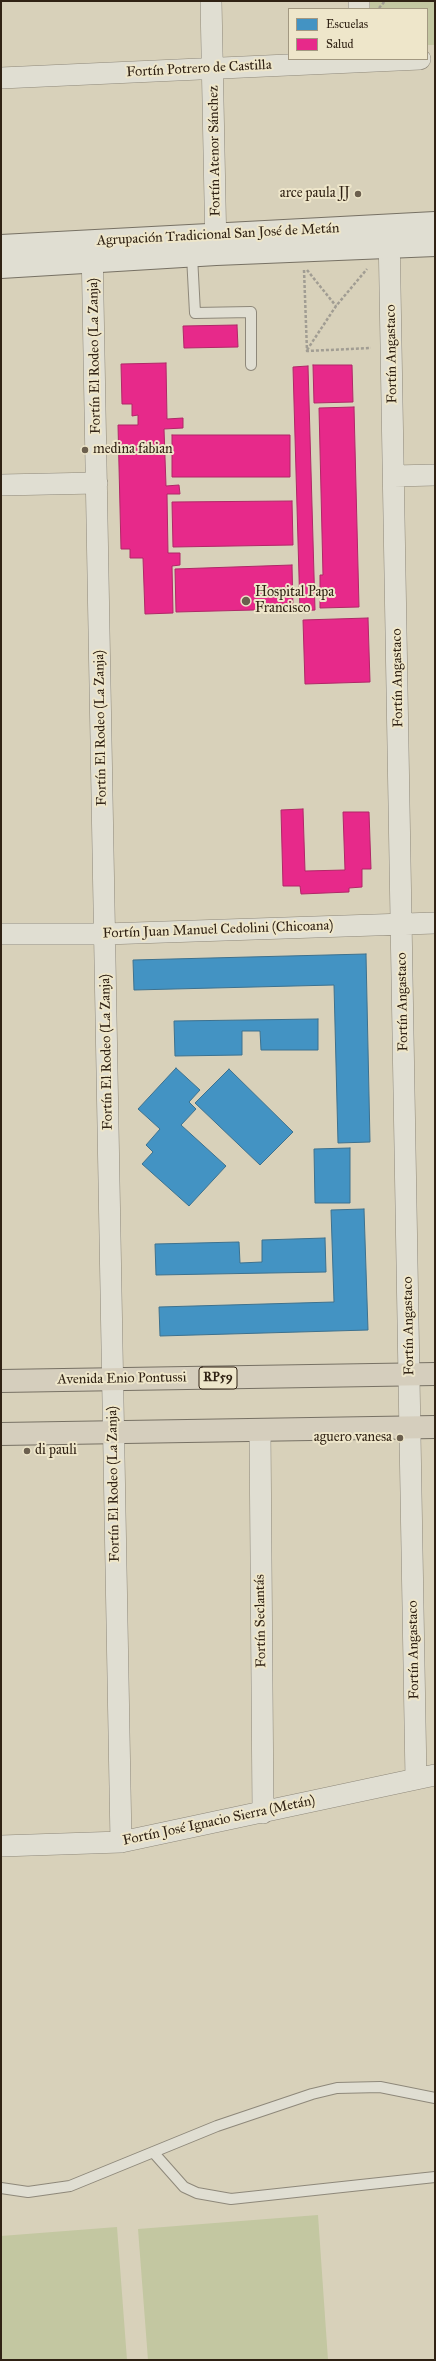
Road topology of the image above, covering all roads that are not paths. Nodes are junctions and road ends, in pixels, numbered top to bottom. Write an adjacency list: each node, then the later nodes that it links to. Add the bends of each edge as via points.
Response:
1 (211, 1): 3 (street, Fortín Atenor Sánchez)
2 (362, 60): 3 (street, Fortín Potrero de Castilla)
3 (214, 67): 4 (street, Fortín Potrero de Castilla); 7 (street, Fortín Atenor Sánchez)
4 (1, 78)
5 (435, 223): 6 (street, Agrupación Tradicional San José de Metán)
6 (389, 226): 7 (street, Agrupación Tradicional San José de Metán); 10 (street, Fortín Angastaco)
7 (216, 244): 10 (street, Agrupación Tradicional San José de Metán); 11 (street, Agrupación Tradicional San José de Metán); 12 (street, Agrupación Tradicional San José de Metán)
8 (435, 245): 10 (street, Agrupación Tradicional San José de Metán)
9 (1, 246): 11 (street, Agrupación Tradicional San José de Metán)
10 (389, 248): 16 (street, Fortín Angastaco)
11 (92, 251): 12 (street, Agrupación Tradicional San José de Metán); 13 (street, Agrupación Tradicional San José de Metán); 17 (street, Fortín El Rodeo (La Zanja))
12 (192, 256): 14 (lane, via 195,313 251,312)
13 (1, 267)
14 (250, 366)
15 (435, 475): 16 (street)
16 (394, 476): 20 (street, Fortín Angastaco)
17 (97, 483): 18 (street); 22 (street, Fortín El Rodeo (La Zanja))
18 (1, 486)
19 (435, 923): 20 (street, Fortín Juan Manuel Cedolini (Chicoana))
20 (402, 924): 22 (street, Fortín Juan Manuel Cedolini (Chicoana)); 24 (street, Fortín Angastaco)
21 (1, 934): 22 (street, Fortín Juan Manuel Cedolini (Chicoana))
22 (104, 934): 25 (street, Fortín El Rodeo (La Zanja))
23 (435, 1374): 24 (main road, Avenida Enio Pontussi / RP59)
24 (410, 1375): 25 (main road, Avenida Enio Pontussi / RP59); 27 (street, Fortín Angastaco)
25 (112, 1379): 26 (main road, Avenida Enio Pontussi / RP59); 30 (street, Fortín El Rodeo (La Zanja))
26 (1, 1381)
27 (410, 1427): 28 (main road); 29 (main road); 32 (street, Fortín Angastaco)
28 (435, 1427)
29 (260, 1430): 30 (main road); 33 (street, Fortín Seclantás)
30 (114, 1432): 31 (main road); 34 (street, Fortín El Rodeo (La Zanja))
31 (1, 1434)
32 (426, 1777): 33 (street, Fortín José Ignacio Sierra (Metán))
33 (263, 1813): 34 (street, Fortín José Ignacio Sierra (Metán))
34 (121, 1842): 35 (street, Fortín José Ignacio Sierra (Metán))
35 (1, 1846)
36 (435, 2098): 37 (lane, via 380,2087 338,2088 312,2094 217,2126)
37 (152, 2152): 38 (lane, via 184,2186 197,2193 231,2199); 39 (lane, via 70,2186 28,2192)
38 (435, 2177)
39 (1, 2188)

